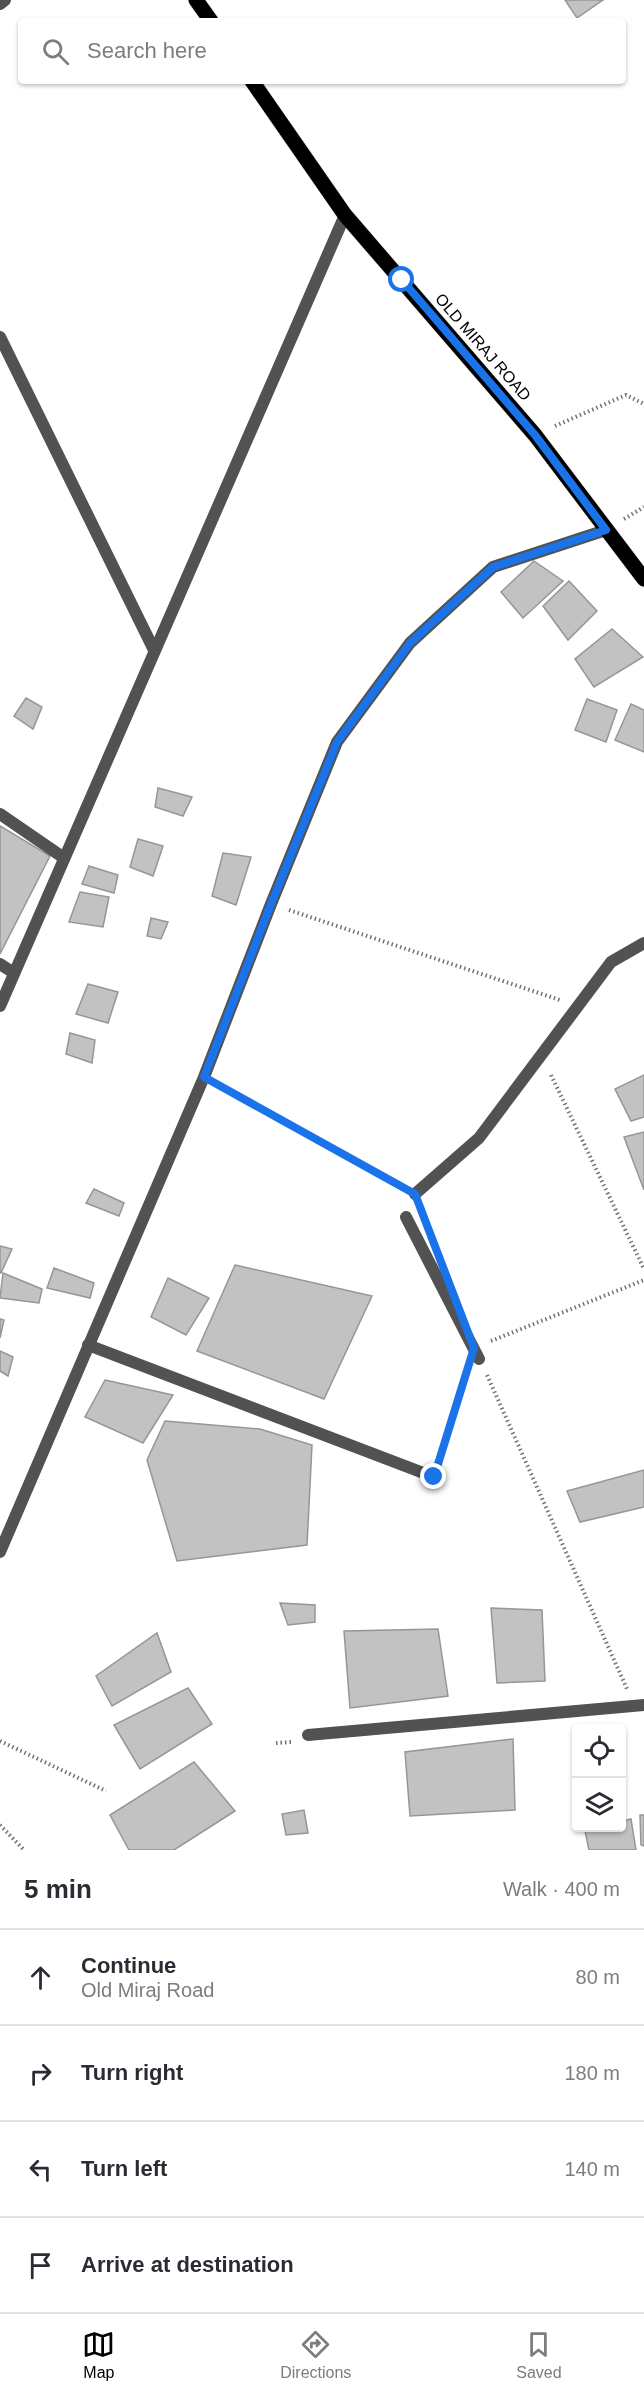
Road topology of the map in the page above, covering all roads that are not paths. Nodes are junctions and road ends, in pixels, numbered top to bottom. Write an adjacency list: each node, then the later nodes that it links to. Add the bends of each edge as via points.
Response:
1 (5, 0): 3 (street)
2 (196, 0): 4 (main road)
3 (0, 4)
4 (209, 18)
5 (254, 84): 6 (main road, OLD MIRAJ ROAD)
6 (345, 216): 8 (main road, OLD MIRAJ ROAD, via 535,435); 10 (street)
7 (0, 337): 10 (street)
8 (606, 530): 9 (main road, OLD MIRAJ ROAD); 19 (street, via 493,567 410,643 337,742 204,1077)
9 (644, 579)
10 (154, 650): 12 (street)
11 (0, 814): 12 (street)
12 (64, 858): 15 (street)
13 (644, 943): 17 (street, via 611,962 479,1138)
14 (0, 964): 15 (street)
15 (14, 973): 16 (street)
16 (0, 1006)
17 (415, 1194)
18 (406, 1217): 20 (street)
19 (88, 1346): 21 (street); 22 (street)
20 (479, 1359)
21 (434, 1477)
22 (0, 1552)
23 (644, 1705): 24 (street)
24 (308, 1735)

